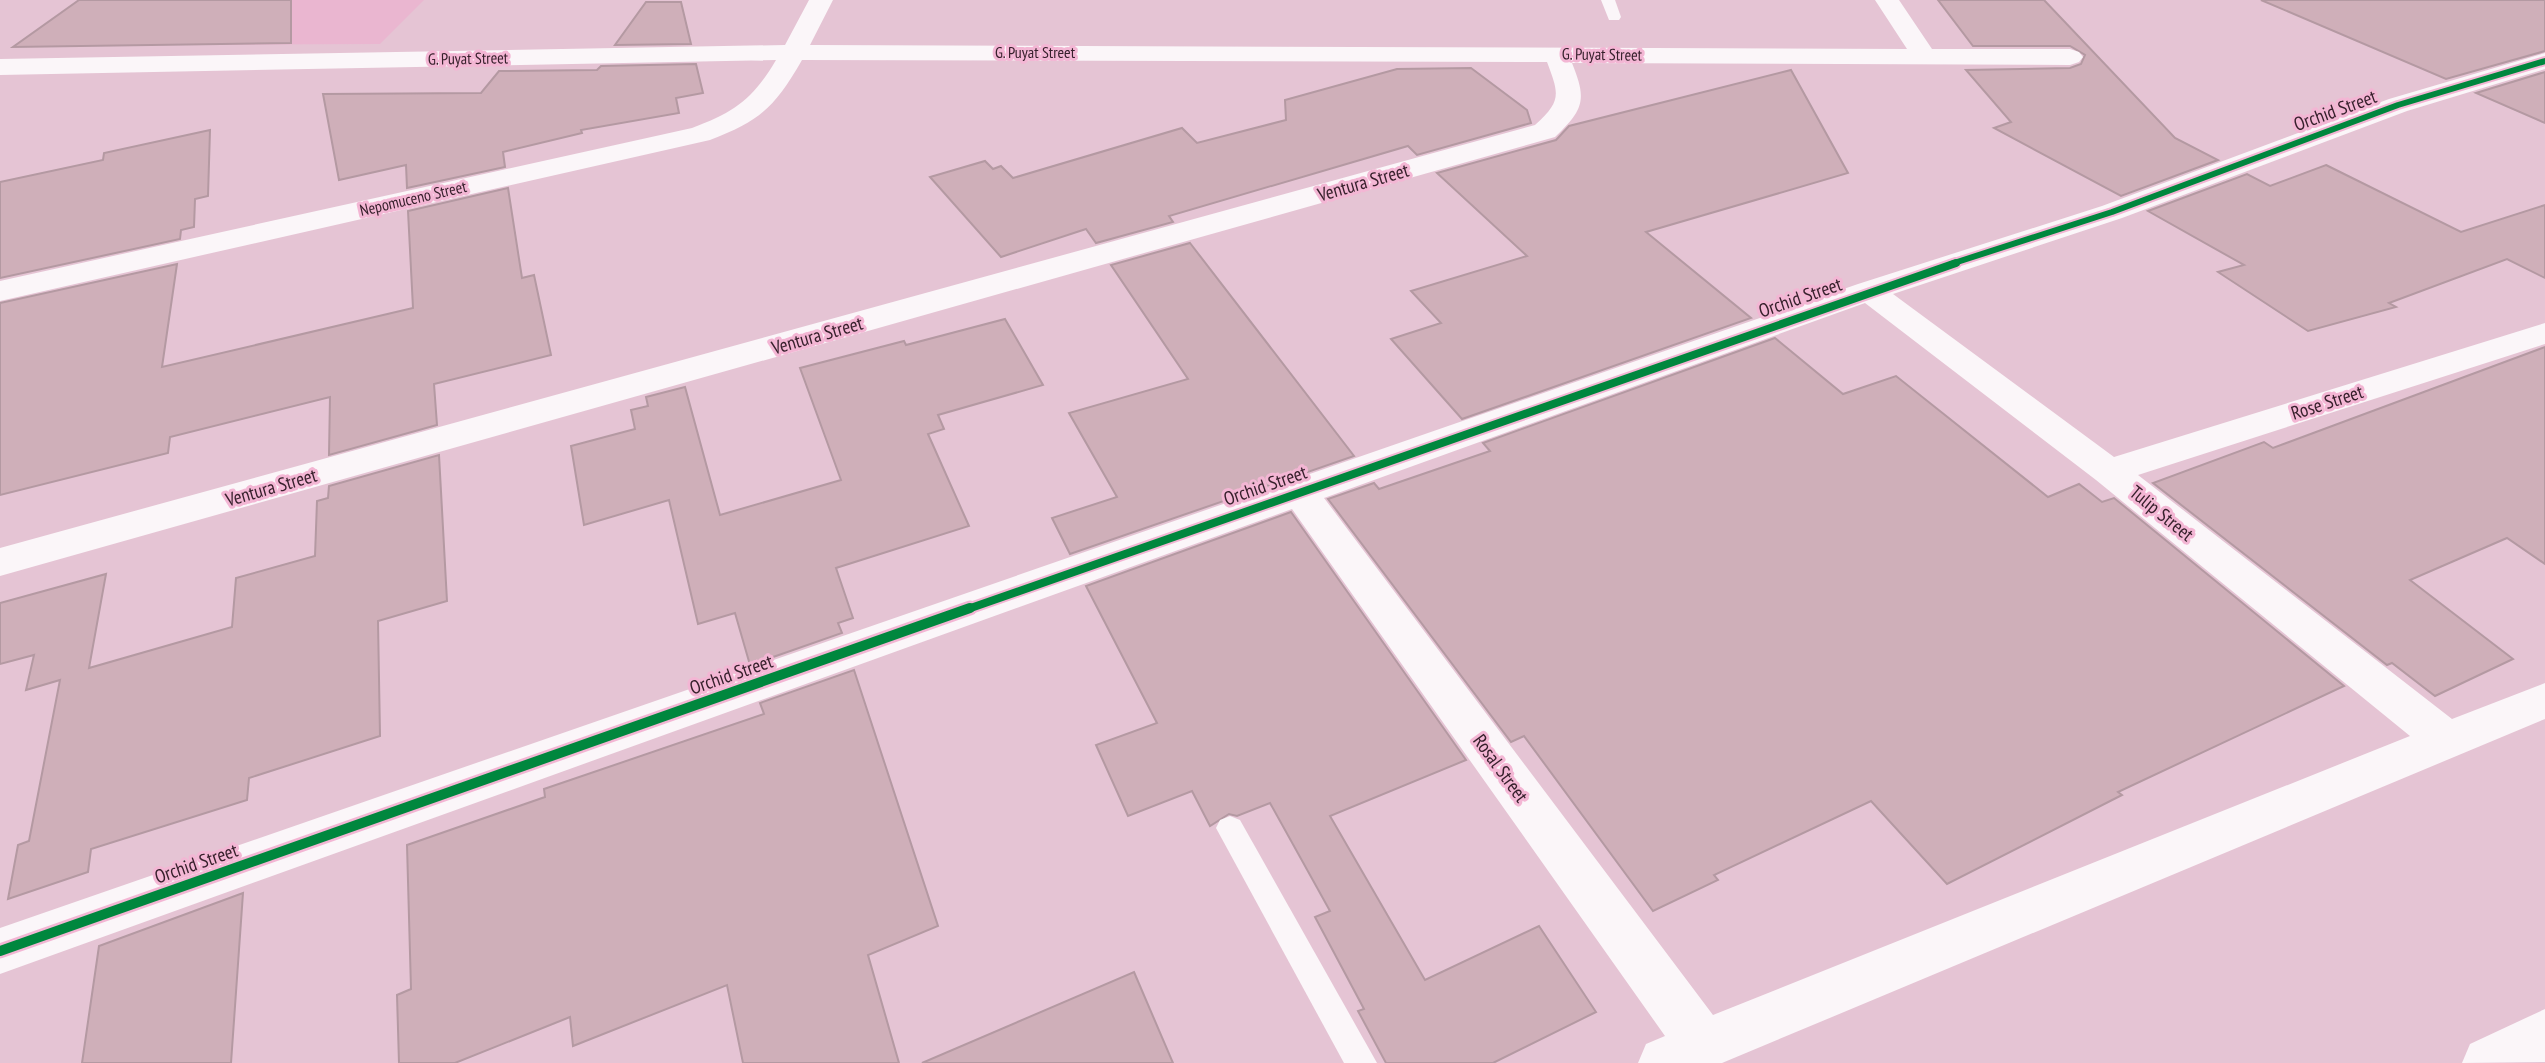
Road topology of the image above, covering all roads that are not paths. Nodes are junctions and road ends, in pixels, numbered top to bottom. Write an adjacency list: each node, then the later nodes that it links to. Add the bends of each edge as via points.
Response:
1 (821, 0): 5 (street, Nepomuceno Street)
2 (1608, 0): 4 (lane)
3 (1887, 0): 7 (street)
4 (1614, 17)
5 (794, 52): 6 (street, G. Puyat Street); 10 (street, G. Puyat Street); 11 (street, Nepomuceno Street, via 750,111 700,134)
6 (1556, 53): 7 (street, G. Puyat Street); 16 (street, Ventura Street, via 1572,98 1567,111 1545,131)
7 (1925, 57): 8 (street, G. Puyat Street)
8 (2070, 57)
9 (2545, 61): 12 (street, Orchid Street, via 2398,105 2112,212)
10 (0, 67)
11 (0, 291)
12 (1870, 292): 14 (street, Tulip Street); 15 (street, Orchid Street)
13 (2545, 332): 14 (street, Rose Street)
14 (2109, 471): 18 (street, Tulip Street)
15 (1299, 492): 20 (street, Orchid Street); 22 (street, Rosal Street)
16 (0, 562)
17 (2545, 700): 18 (street)
18 (2448, 741): 22 (street)
19 (1230, 828): 23 (lane)
20 (0, 951)
21 (2545, 1034): 24 (street)
22 (1684, 1054)
23 (1361, 1063)
24 (2489, 1063)

